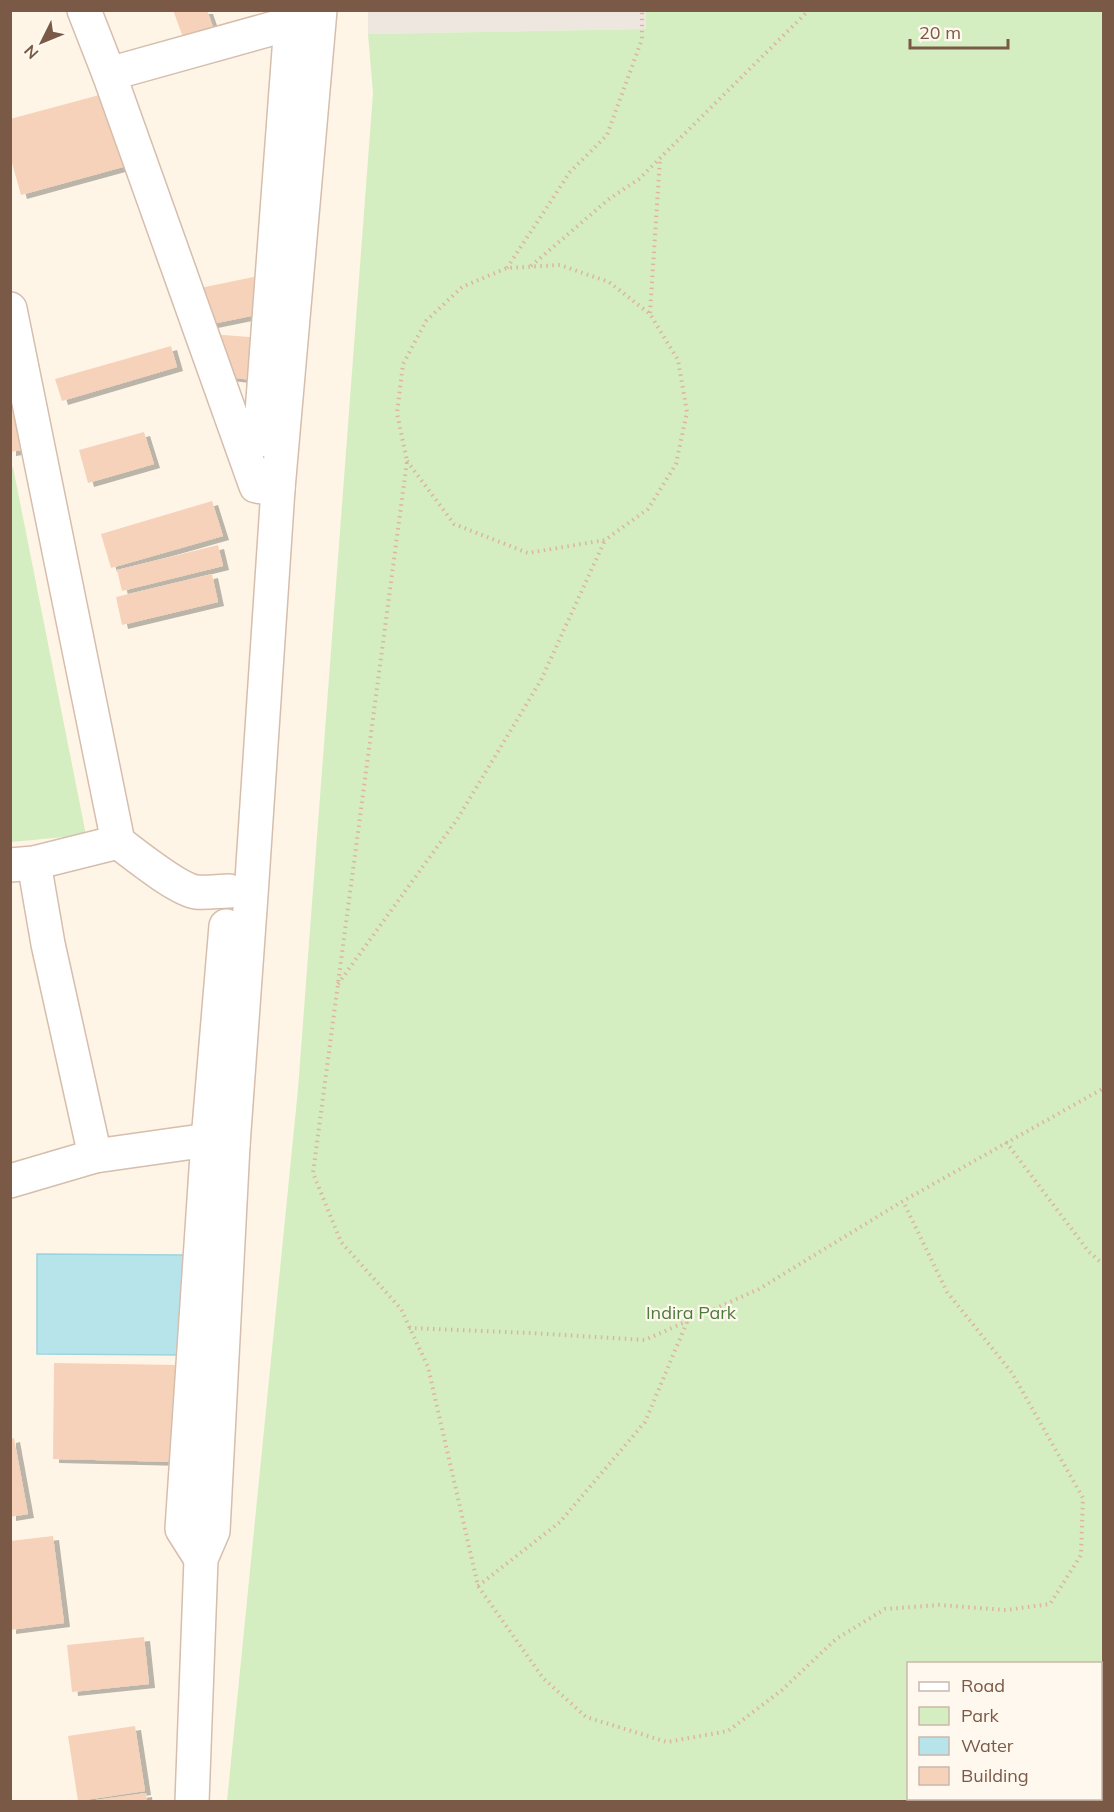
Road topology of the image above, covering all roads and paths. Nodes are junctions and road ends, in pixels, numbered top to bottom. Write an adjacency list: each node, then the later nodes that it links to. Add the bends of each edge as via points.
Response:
1 (84, 10): 5 (street)
2 (642, 10): 8 (path, via 642,39 607,135 570,172)
3 (809, 10): 6 (path)
4 (301, 15): 5 (street); 12 (street, via 279,177)
5 (109, 74): 12 (street)
6 (660, 159): 7 (path); 10 (path)
7 (531, 267): 8 (path); 10 (path, via 560,265 609,282)
8 (507, 268): 11 (path, via 462,287 426,321 404,364 397,413)
9 (10, 309): 14 (street)
10 (650, 314): 13 (path, via 678,360 687,412 683,433 676,464 648,509)
11 (407, 461): 13 (path, via 454,524 475,533 528,553); 17 (path)
12 (267, 487): 16 (street); 20 (street, via 251,896)
13 (605, 540): 17 (path, via 542,680 458,818)
14 (118, 842): 15 (street); 16 (street, via 181,886 195,892)
15 (22, 864): 21 (street, via 48,944)
16 (229, 891): 20 (street)
17 (338, 985): 26 (path, via 313,1173 341,1242 401,1309)
18 (1104, 1088): 19 (path)
19 (1006, 1142): 23 (path); 24 (path, via 1089,1252)
20 (221, 1143): 21 (street); 28 (street, via 182,1529 201,1559)
21 (95, 1156): 22 (street)
22 (10, 1181)
23 (903, 1201): 25 (path, via 759,1289); 27 (path, via 947,1292 1012,1373 1083,1498 1081,1555 1050,1604 1006,1610 939,1605 885,1609 836,1639 782,1690 728,1731 667,1742 586,1718 543,1678)
24 (1104, 1265)
25 (687, 1322): 26 (path, via 645,1340); 27 (path, via 645,1422 560,1522)
26 (409, 1328): 27 (path, via 428,1367)
27 (477, 1586)
28 (192, 1802)

